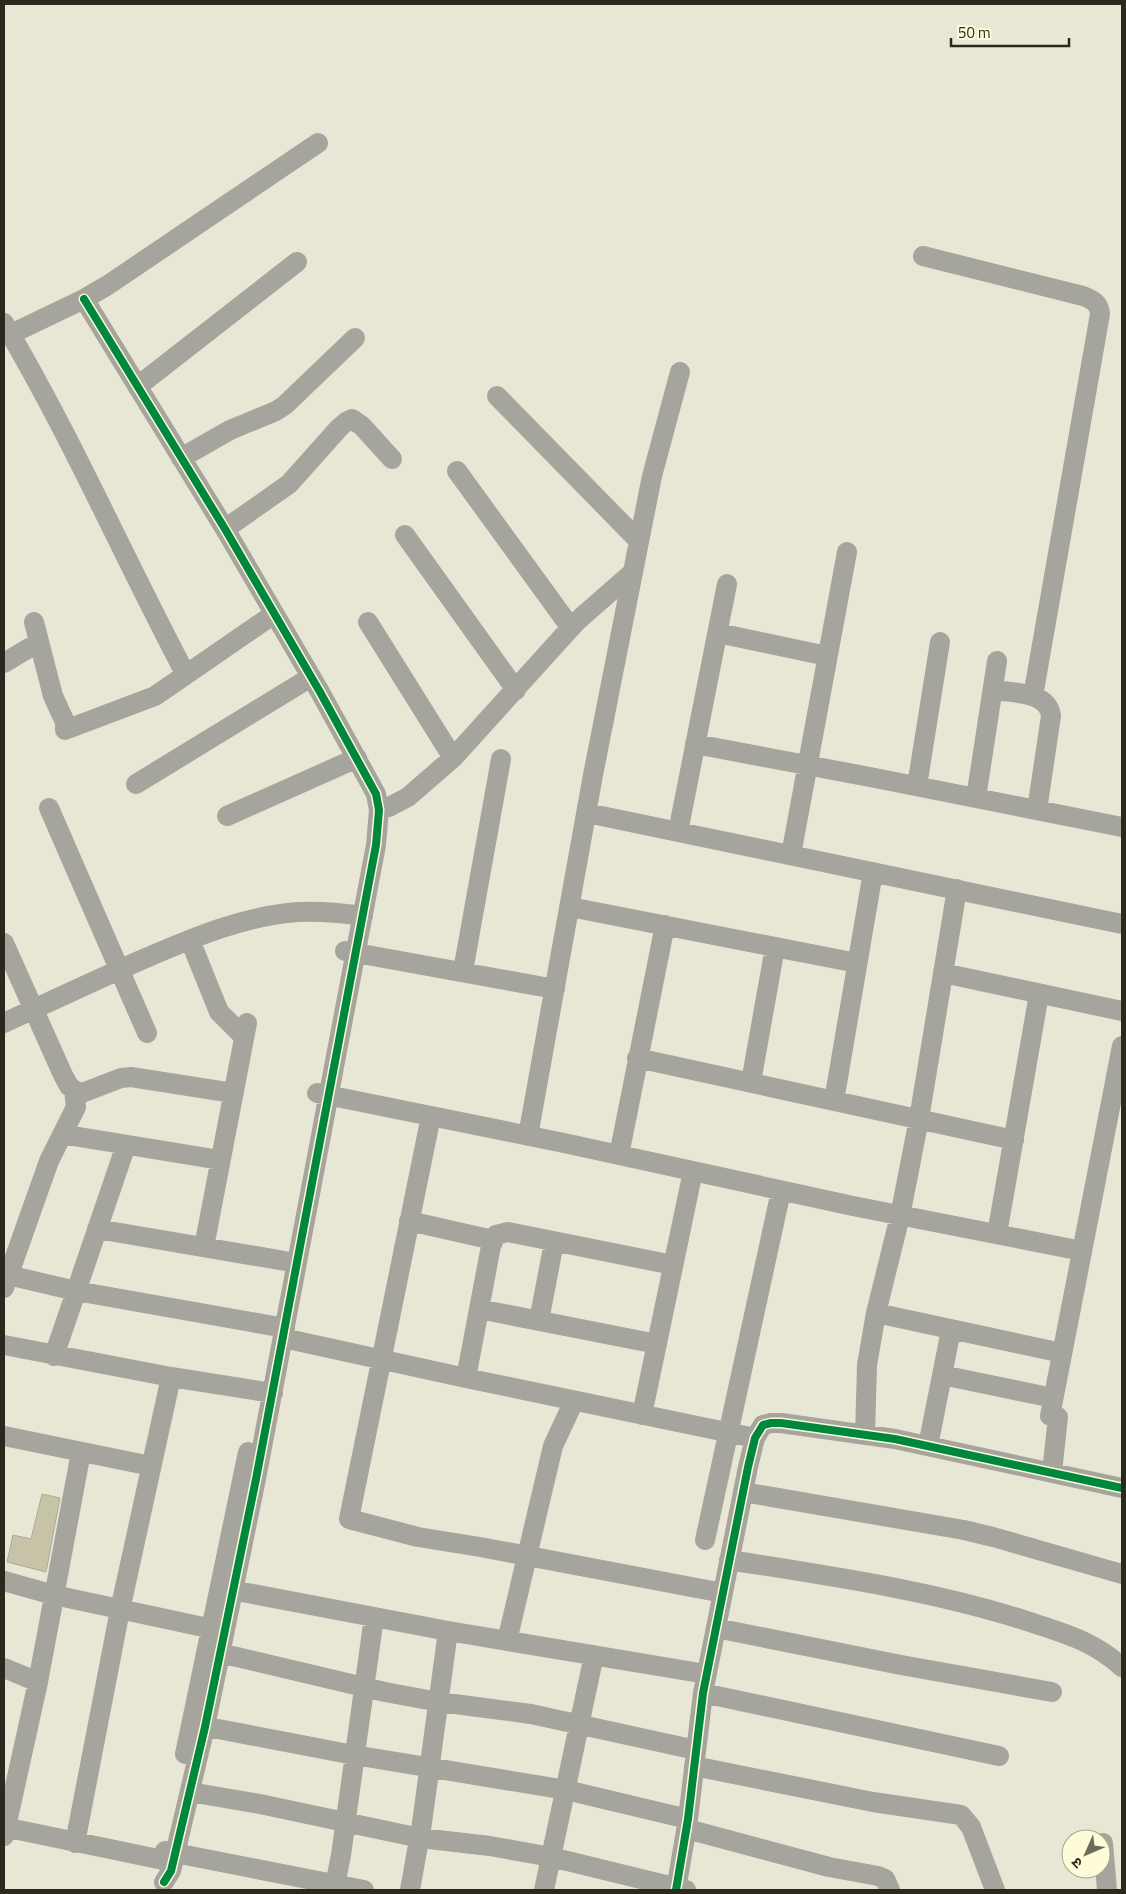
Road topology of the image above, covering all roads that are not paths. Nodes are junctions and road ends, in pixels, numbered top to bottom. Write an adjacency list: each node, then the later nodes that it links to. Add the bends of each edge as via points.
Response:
1 (318, 142): 4 (street)
2 (922, 256): 33 (street, via 1083,296 1100,307)
3 (298, 262): 8 (street)
4 (84, 299): 5 (street); 8 (street)
5 (7, 328): 29 (street, via 45,396)
6 (355, 338): 10 (street, via 285,405 230,430)
7 (680, 372): 15 (street, via 652,476)
8 (138, 386): 10 (street)
9 (497, 396): 15 (street)
10 (181, 458): 13 (street)
11 (392, 459): 13 (street, via 358,421 352,419 339,428 293,480)
12 (457, 471): 22 (street)
13 (225, 529): 19 (street)
14 (405, 535): 31 (street)
15 (639, 541): 17 (street)
16 (847, 552): 26 (street)
17 (633, 572): 22 (street); 46 (street)
18 (727, 584): 23 (street)
19 (274, 614): 29 (street); 30 (street)
20 (34, 622): 29 (street, via 65,730 155,696)
21 (368, 622): 36 (street)
22 (571, 628): 31 (street)
23 (718, 633): 26 (street); 34 (street)
24 (940, 642): 40 (street)
25 (29, 648): 28 (street)
26 (827, 656): 38 (street)
27 (997, 661): 32 (street)
28 (4, 662)
29 (186, 675)
30 (311, 677): 35 (street); 39 (street)
31 (516, 690): 36 (street)
32 (993, 690): 33 (street); 42 (street)
33 (1033, 696): 45 (street, via 1046,703 1051,716)
34 (696, 744): 38 (street); 49 (street)
35 (357, 758): 41 (street); 47 (street)
36 (453, 758): 44 (street, via 408,797)
37 (501, 759): 63 (street)
38 (807, 765): 40 (street); 50 (street)
39 (136, 784)
40 (917, 786): 42 (street)
41 (372, 788): 44 (street); 54 (street)
42 (976, 798): 45 (street)
43 (49, 808): 62 (street)
44 (379, 810): 54 (street, via 376,844)
45 (1037, 810): 48 (street)
46 (587, 813): 49 (street); 53 (street)
47 (227, 816)
48 (1122, 827)
49 (678, 832): 50 (street)
50 (791, 855): 51 (street)
51 (873, 872): 52 (street); 61 (street)
52 (957, 889): 55 (street); 64 (street)
53 (570, 907): 56 (street); 65 (street)
54 (358, 915): 57 (street, via 278,914 235,924); 60 (street)
55 (1122, 924)
56 (664, 926): 59 (street); 72 (street)
57 (190, 940): 62 (street); 75 (street, via 219,1012 246,1030)
58 (4, 943): 67 (street)
59 (775, 947): 61 (street); 73 (street)
60 (350, 952): 63 (street); 76 (street)
61 (857, 963): 77 (street)
62 (120, 970): 67 (street); 70 (street)
63 (463, 972): 65 (street)
64 (943, 974): 66 (street); 79 (street)
65 (555, 989): 80 (street)
66 (1039, 994): 68 (street); 82 (street)
67 (33, 1010): 69 (street); 74 (street, via 63,1075)
68 (1122, 1011)
69 (4, 1023)
70 (147, 1033)
71 (1122, 1046): 95 (street)
72 (637, 1058): 73 (street); 84 (street)
73 (751, 1082): 77 (street)
74 (74, 1090): 75 (street, via 82,1093 131,1077); 81 (street, via 76,1107)
75 (233, 1093): 85 (street)
76 (323, 1094): 78 (street); 96 (street); 103 (street)
77 (834, 1101): 79 (street)
78 (430, 1116): 80 (street); 89 (street)
79 (919, 1119): 82 (street); 88 (street)
80 (528, 1136): 84 (street)
81 (61, 1137): 83 (street, via 67,1135); 98 (street, via 49,1161)
82 (1014, 1140): 91 (street)
83 (126, 1145): 85 (street); 90 (street)
84 (619, 1155): 86 (street)
85 (220, 1160): 94 (street)
86 (692, 1171): 87 (street); 97 (street)
87 (781, 1191): 88 (street); 117 (street)
88 (900, 1216): 91 (street); 101 (street)
89 (409, 1221): 92 (street); 109 (street)
90 (97, 1229): 94 (street); 99 (street)
91 (997, 1234): 95 (street)
92 (493, 1240): 93 (street, via 496,1235 508,1232); 100 (street)
93 (554, 1242): 97 (street); 102 (street)
94 (204, 1247): 96 (street)
95 (1082, 1250): 107 (street)
96 (285, 1261): 103 (street)
97 (673, 1265): 105 (street)
98 (6, 1281): 99 (street)
99 (76, 1291): 103 (street); 108 (street)
100 (479, 1309): 102 (street); 112 (street)
101 (876, 1313): 104 (street); 118 (street, via 868,1364)
102 (539, 1321): 105 (street)
103 (280, 1330): 109 (street); 113 (street)
104 (951, 1330): 107 (street); 110 (street)
105 (657, 1344): 116 (street)
106 (4, 1345): 108 (street)
107 (1062, 1353): 115 (street)
108 (54, 1356): 111 (street)
109 (382, 1360): 112 (street); 128 (street, via 349,1519 418,1537)
110 (942, 1375): 115 (street); 121 (street)
111 (170, 1377): 113 (street); 123 (street)
112 (466, 1378): 114 (street)
113 (266, 1392): 132 (street)
114 (574, 1401): 116 (street); 128 (street, via 553,1446)
115 (1054, 1410): 124 (street)
116 (642, 1415): 117 (street)
117 (730, 1433): 120 (street); 127 (street)
118 (865, 1435): 120 (street, via 771,1423 763,1425); 121 (street)
119 (4, 1436): 122 (street)
120 (755, 1438): 126 (street)
121 (928, 1446): 124 (street)
122 (81, 1452): 123 (street); 134 (street)
123 (151, 1466): 135 (street)
124 (1052, 1472): 125 (street)
125 (1122, 1488)
126 (743, 1492): 129 (street); 130 (street, via 974,1532)
127 (705, 1540)
128 (526, 1556): 133 (street); 140 (street)
129 (729, 1560): 133 (street); 143 (street, via 906,1589 984,1608 1093,1645)
130 (1122, 1574)
131 (4, 1581): 134 (street)
132 (226, 1589): 136 (street); 138 (street)
133 (723, 1593): 137 (street)
134 (54, 1595): 135 (street); 146 (street)
135 (120, 1610): 138 (street); 164 (street)
136 (374, 1617): 139 (street); 147 (street)
137 (716, 1628): 145 (street); 148 (street)
138 (217, 1630): 141 (street); 152 (street)
139 (448, 1631): 140 (street); 150 (street)
140 (507, 1641): 142 (street)
141 (220, 1653): 147 (street); 152 (street)
142 (594, 1655): 145 (street); 151 (street)
143 (1122, 1667)
144 (4, 1668): 146 (street)
145 (706, 1674): 149 (street)
146 (38, 1682): 155 (street)
147 (364, 1688): 150 (street); 153 (street)
148 (1052, 1692)
149 (703, 1693): 154 (street); 156 (street)
150 (439, 1702): 151 (street); 157 (street)
151 (580, 1723): 156 (street); 158 (street)
152 (198, 1725): 153 (street); 159 (street); 165 (street)
153 (354, 1755): 157 (street); 160 (street)
154 (999, 1756)
155 (12, 1757): 162 (street)
156 (695, 1758): 161 (street); 174 (street, via 873,1802 962,1815 971,1827)
157 (429, 1767): 158 (street); 163 (street)
158 (566, 1790): 161 (street); 166 (street)
159 (190, 1792): 160 (street, via 285,1809); 165 (street)
160 (345, 1824): 163 (street); 168 (street)
161 (688, 1824): 172 (street); 173 (street, via 829,1867 885,1878)
162 (4, 1830): 164 (street)
163 (420, 1838): 166 (street); 170 (street)
164 (75, 1843): 165 (street)
165 (168, 1855): 167 (street, via 161,1870); 168 (street)
166 (552, 1857): 171 (street); 172 (street)
167 (163, 1886)
168 (335, 1887): 169 (street)
169 (364, 1890)
170 (410, 1890)
171 (544, 1890)
172 (679, 1890)
173 (890, 1890)
174 (994, 1890)

